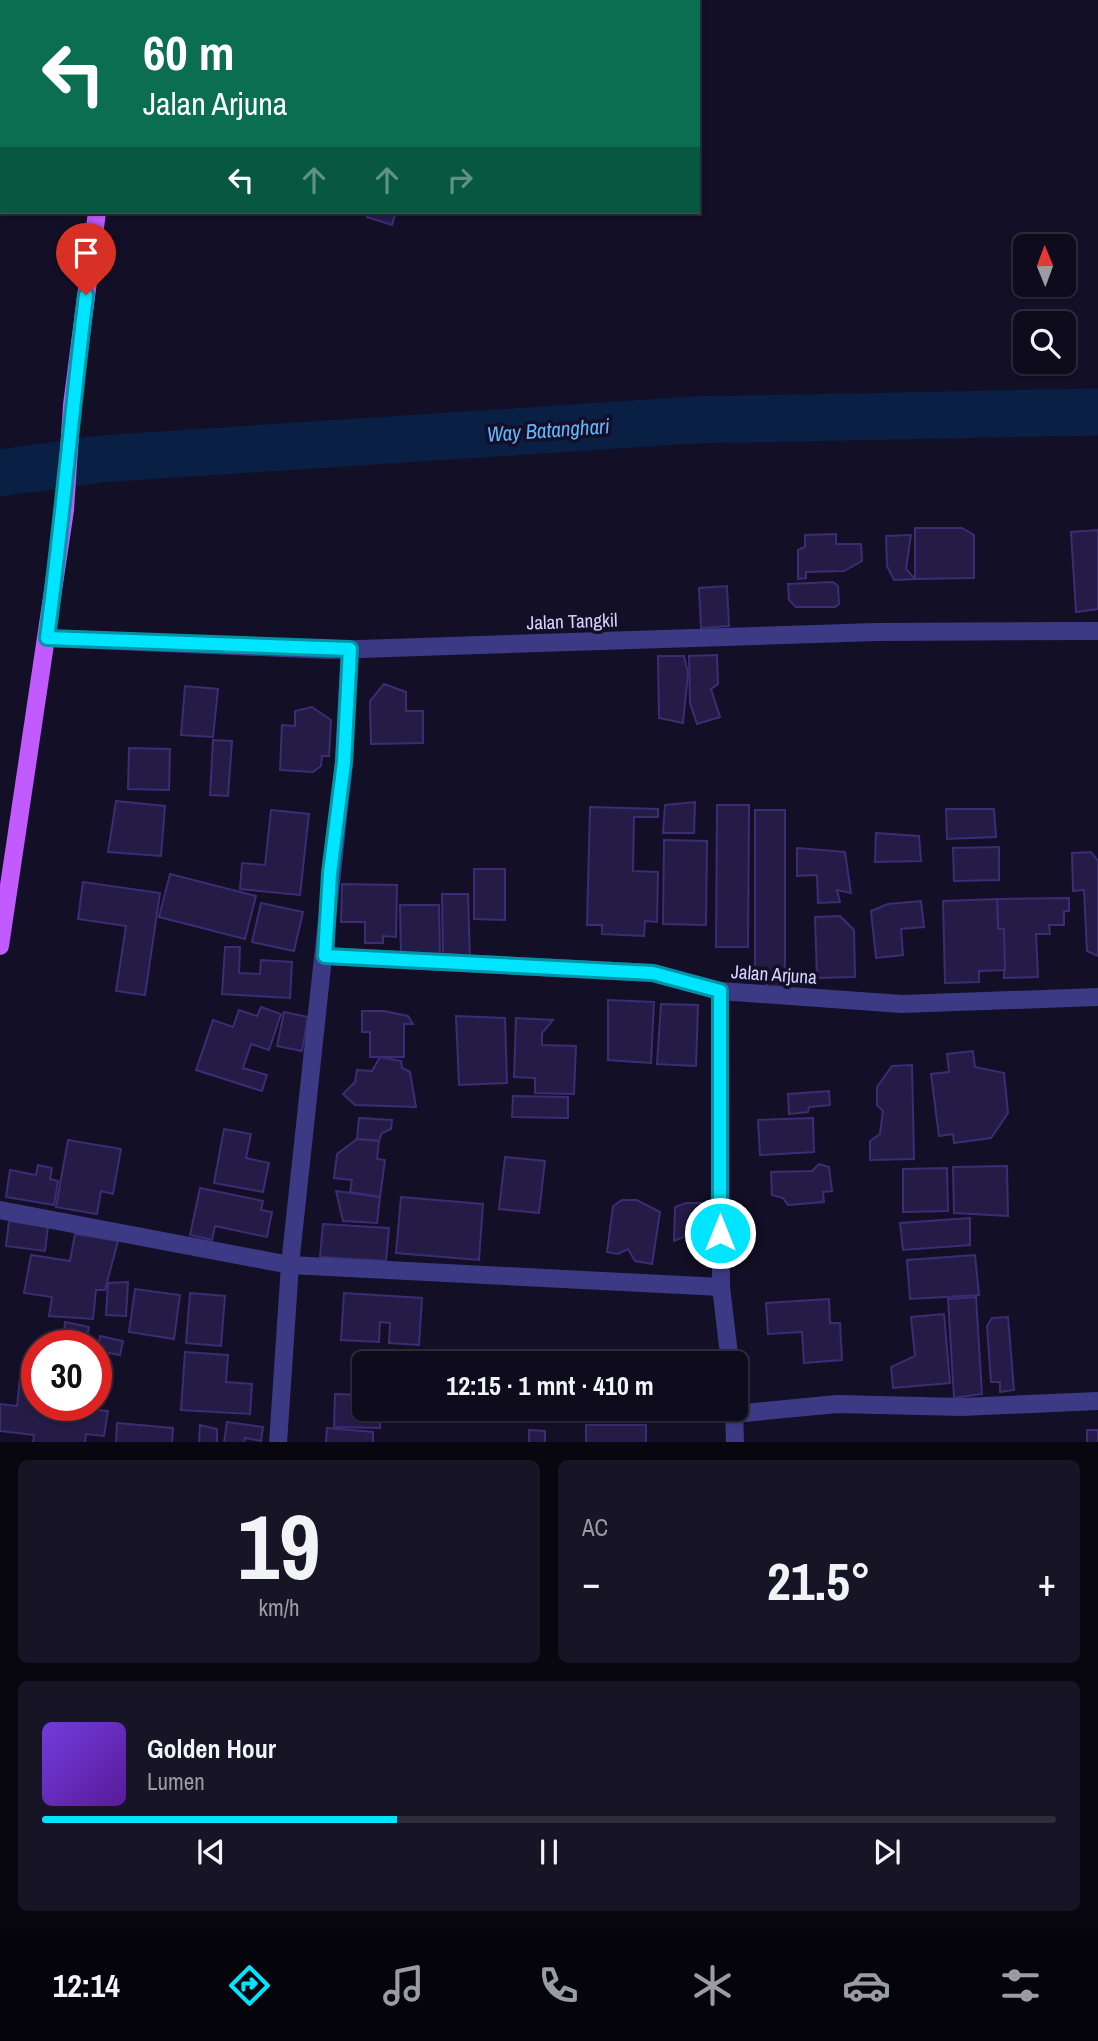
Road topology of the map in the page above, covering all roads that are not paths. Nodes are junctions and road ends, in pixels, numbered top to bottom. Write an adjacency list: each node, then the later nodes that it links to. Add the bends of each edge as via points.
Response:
1 (97, 214): 3 (main road)
2 (1098, 631): 4 (street, Jalan Tangkil, via 876,632)
3 (47, 638): 4 (street, Jalan Tangkil); 5 (main road)
4 (350, 649): 6 (street)
5 (0, 946)
6 (325, 956): 7 (street, Jalan Arjuna, via 653,973); 10 (street)
7 (720, 991): 8 (street, Jalan Arjuna, via 902,1004); 11 (street)
8 (1098, 997)
9 (0, 1210): 10 (street)
10 (290, 1265): 11 (street); 16 (street)
11 (720, 1287): 12 (street)
12 (728, 1351)
13 (1098, 1401): 14 (street, via 837,1404)
14 (748, 1410)
15 (734, 1421): 17 (street)
16 (278, 1442)
17 (735, 1442)

